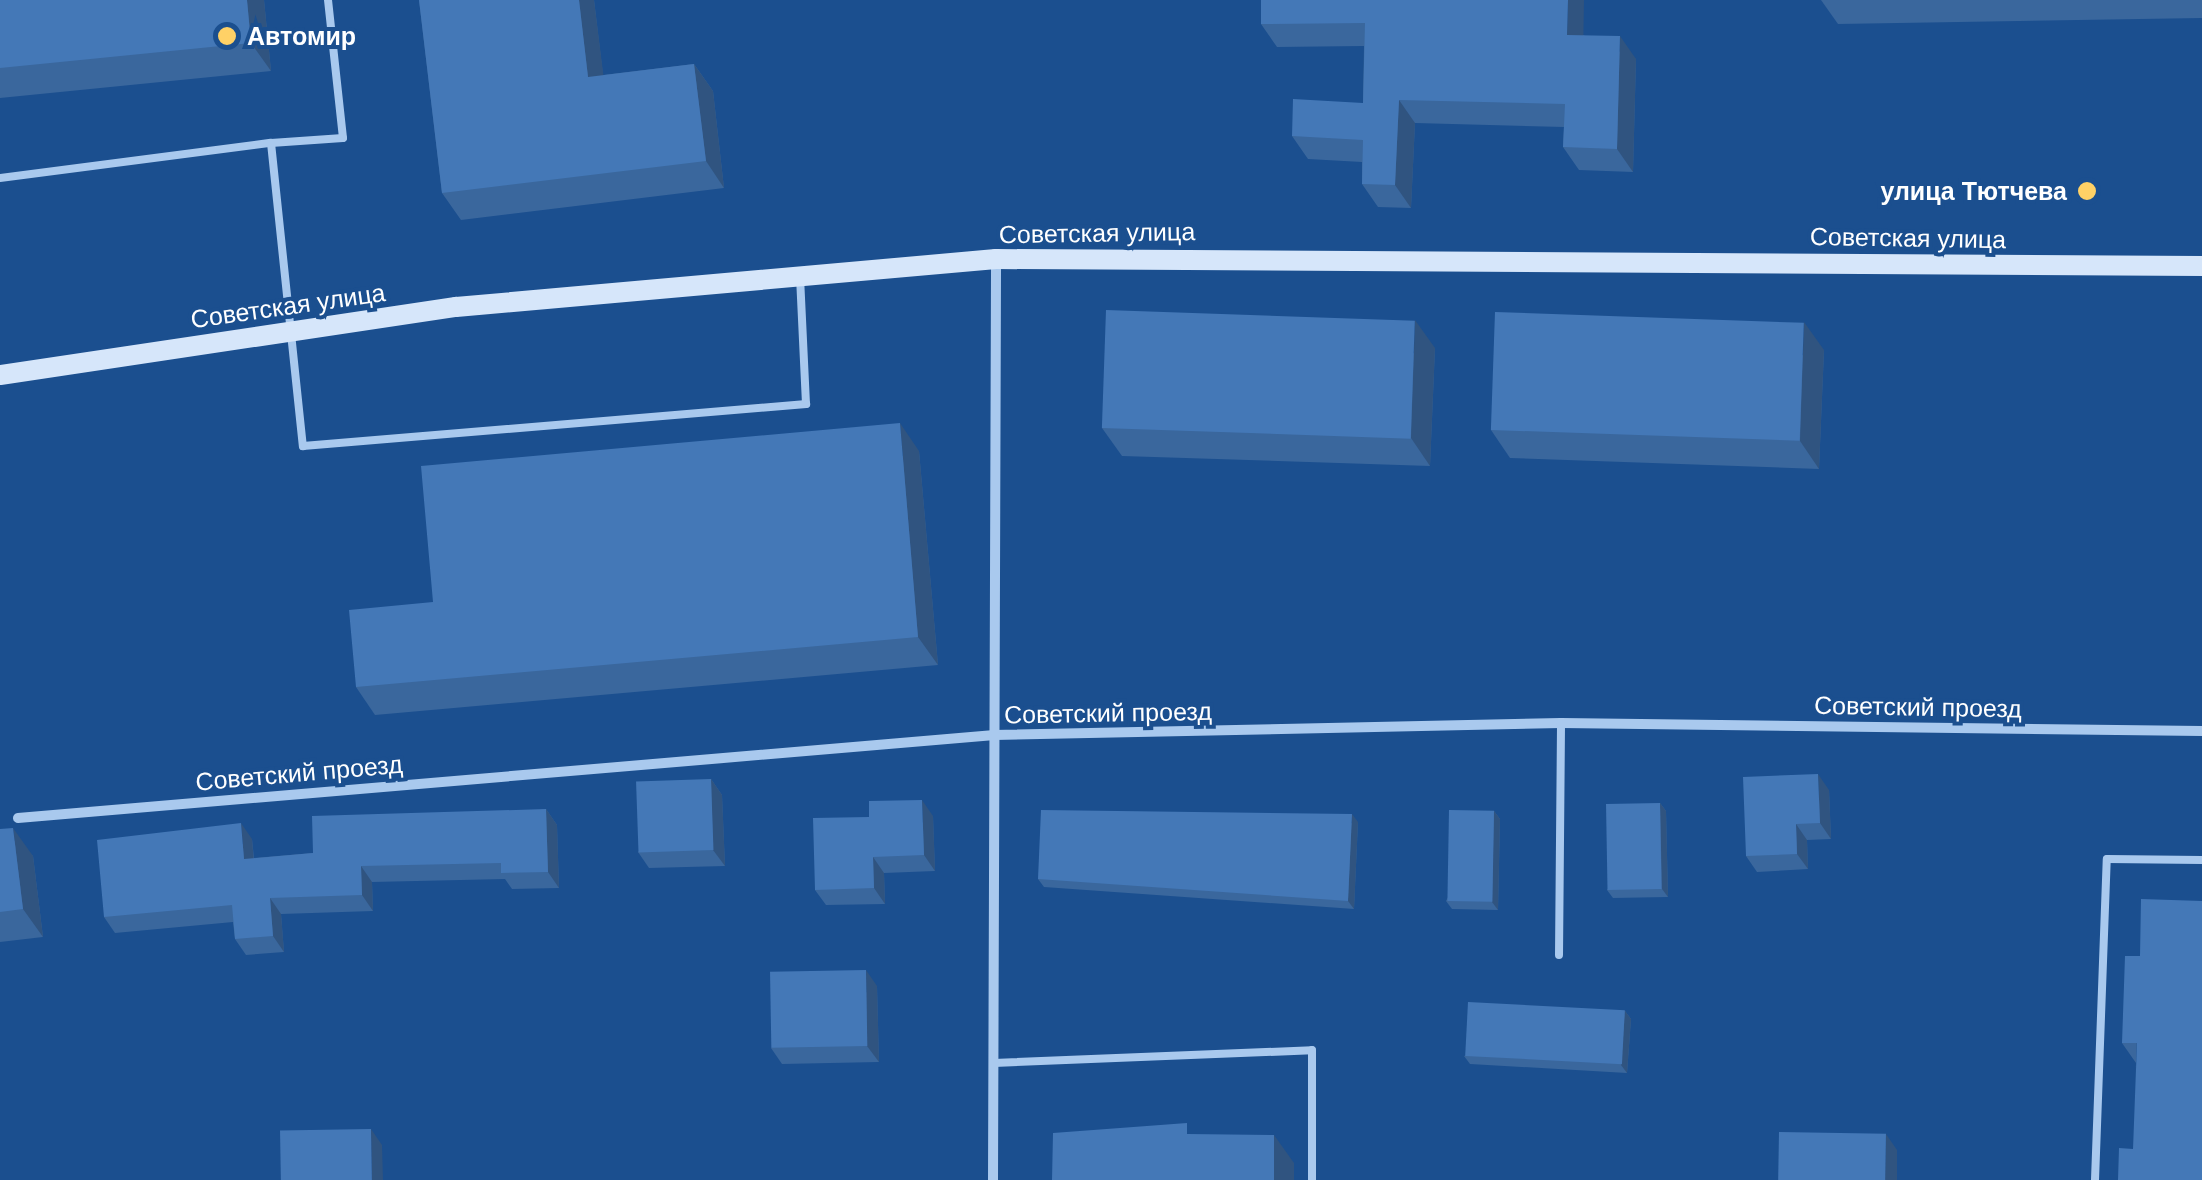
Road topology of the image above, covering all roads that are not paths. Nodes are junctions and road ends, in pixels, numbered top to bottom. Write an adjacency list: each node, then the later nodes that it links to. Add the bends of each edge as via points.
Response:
1 (328, 0): 2 (lane, via 343,138)
2 (271, 142): 3 (lane); 7 (lane)
3 (0, 178)
4 (996, 259): 5 (main road, Советская улица); 6 (main road, Советская улица); 11 (street)
5 (2202, 266)
6 (800, 278): 7 (main road, Советская улица); 7 (lane, via 806,404 303,446)
7 (293, 330): 8 (main road, Советская улица)
8 (0, 375)
9 (1561, 723): 10 (street, Советский проезд); 11 (street, Советский проезд); 14 (lane)
10 (2202, 731)
11 (994, 735): 12 (street, Советский проезд); 15 (street)
12 (18, 818)
13 (2202, 860): 18 (lane, via 2107,858)
14 (1558, 955)
15 (994, 1063): 16 (street); 17 (lane, via 1312,1050)
16 (994, 1180)
17 (1312, 1180)
18 (2095, 1180)

